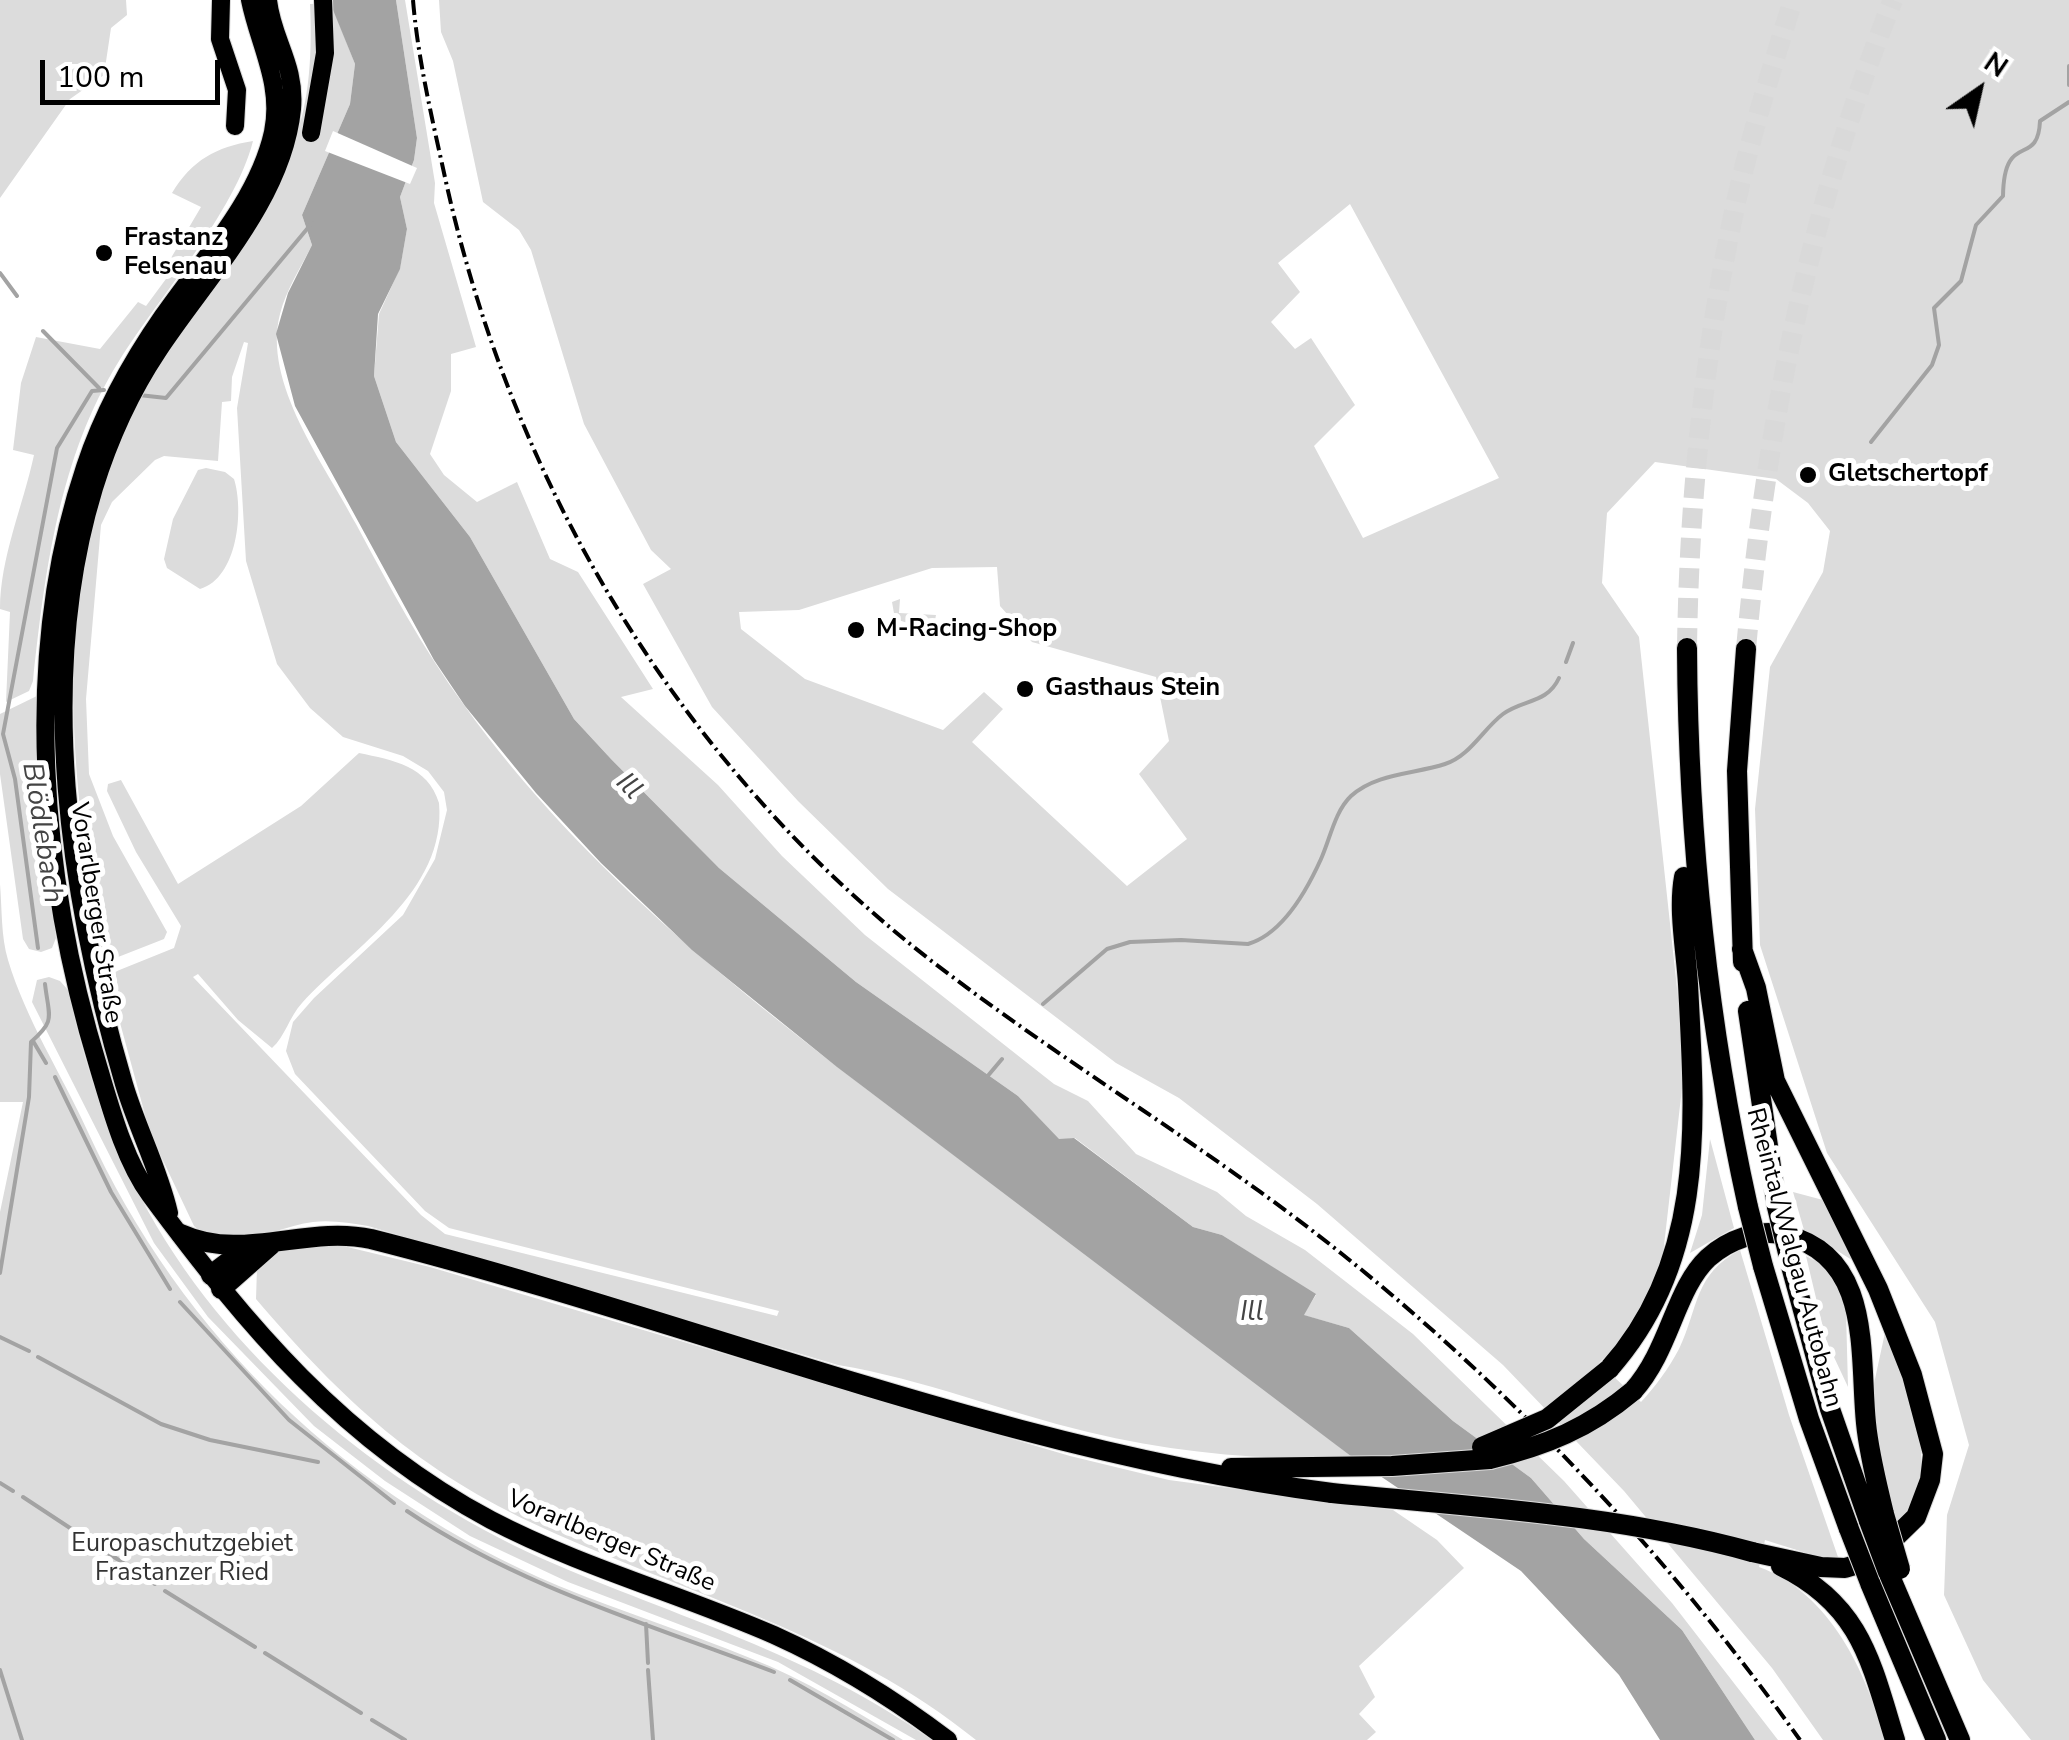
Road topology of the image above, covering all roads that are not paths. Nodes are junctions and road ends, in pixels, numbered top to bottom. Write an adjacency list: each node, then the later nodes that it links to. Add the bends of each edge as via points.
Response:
1 (221, 0): 4 (main road, via 217,20 235,76)
2 (323, 0): 5 (main road, via 325,52)
3 (257, 4): 10 (main road, Vorarlberger Straße, via 292,71 288,136 252,214 149,366 106,453 82,533 66,647 73,832 95,966 124,1085)
4 (235, 126)
5 (310, 134)
6 (1687, 648): 8 (highway, Rheintal/Walgau Autobahn)
7 (1746, 650): 9 (highway, Rheintal/Walgau Autobahn, via 1738,771)
8 (1692, 852): 14 (highway, bridge, via 1683,883 1694,1104 1687,1216 1662,1292 1610,1369 1547,1418); 16 (highway, Rheintal/Walgau Autobahn, bridge, via 1709,998 1763,1266 1808,1419)
9 (1742, 948): 16 (highway, Rheintal/Walgau Autobahn, bridge, via 1777,1206); 17 (highway, via 1775,1081 1878,1289 1912,1375 1933,1454 1916,1517 1872,1560 1821,1567)
10 (181, 1234): 12 (highway, via 226,1248); 13 (main road, Vorarlberger Straße)
11 (276, 1240): 12 (highway); 13 (highway); 15 (highway, via 332,1233 371,1239 1025,1430)
12 (250, 1246): 13 (highway)
13 (216, 1282): 19 (main road, Vorarlberger Straße, via 304,1384 433,1485 541,1544 823,1658)
14 (1442, 1461): 15 (highway); 16 (highway, bridge, via 1490,1459 1558,1440 1597,1420 1633,1391 1659,1357 1690,1281 1710,1256 1730,1242 1778,1233 1808,1243 1833,1262 1855,1300)
15 (1204, 1468): 17 (highway, bridge, via 1332,1493 1682,1532)
16 (1867, 1521): 18 (highway, Rheintal/Walgau Autobahn, bridge)
17 (1752, 1552): 20 (highway, via 1822,1590 1842,1611 1864,1644)
18 (1886, 1575): 21 (highway, Rheintal/Walgau Autobahn); 22 (highway, Rheintal/Walgau Autobahn)
19 (948, 1740)
20 (1895, 1740)
21 (1936, 1740)
22 (1960, 1740)

